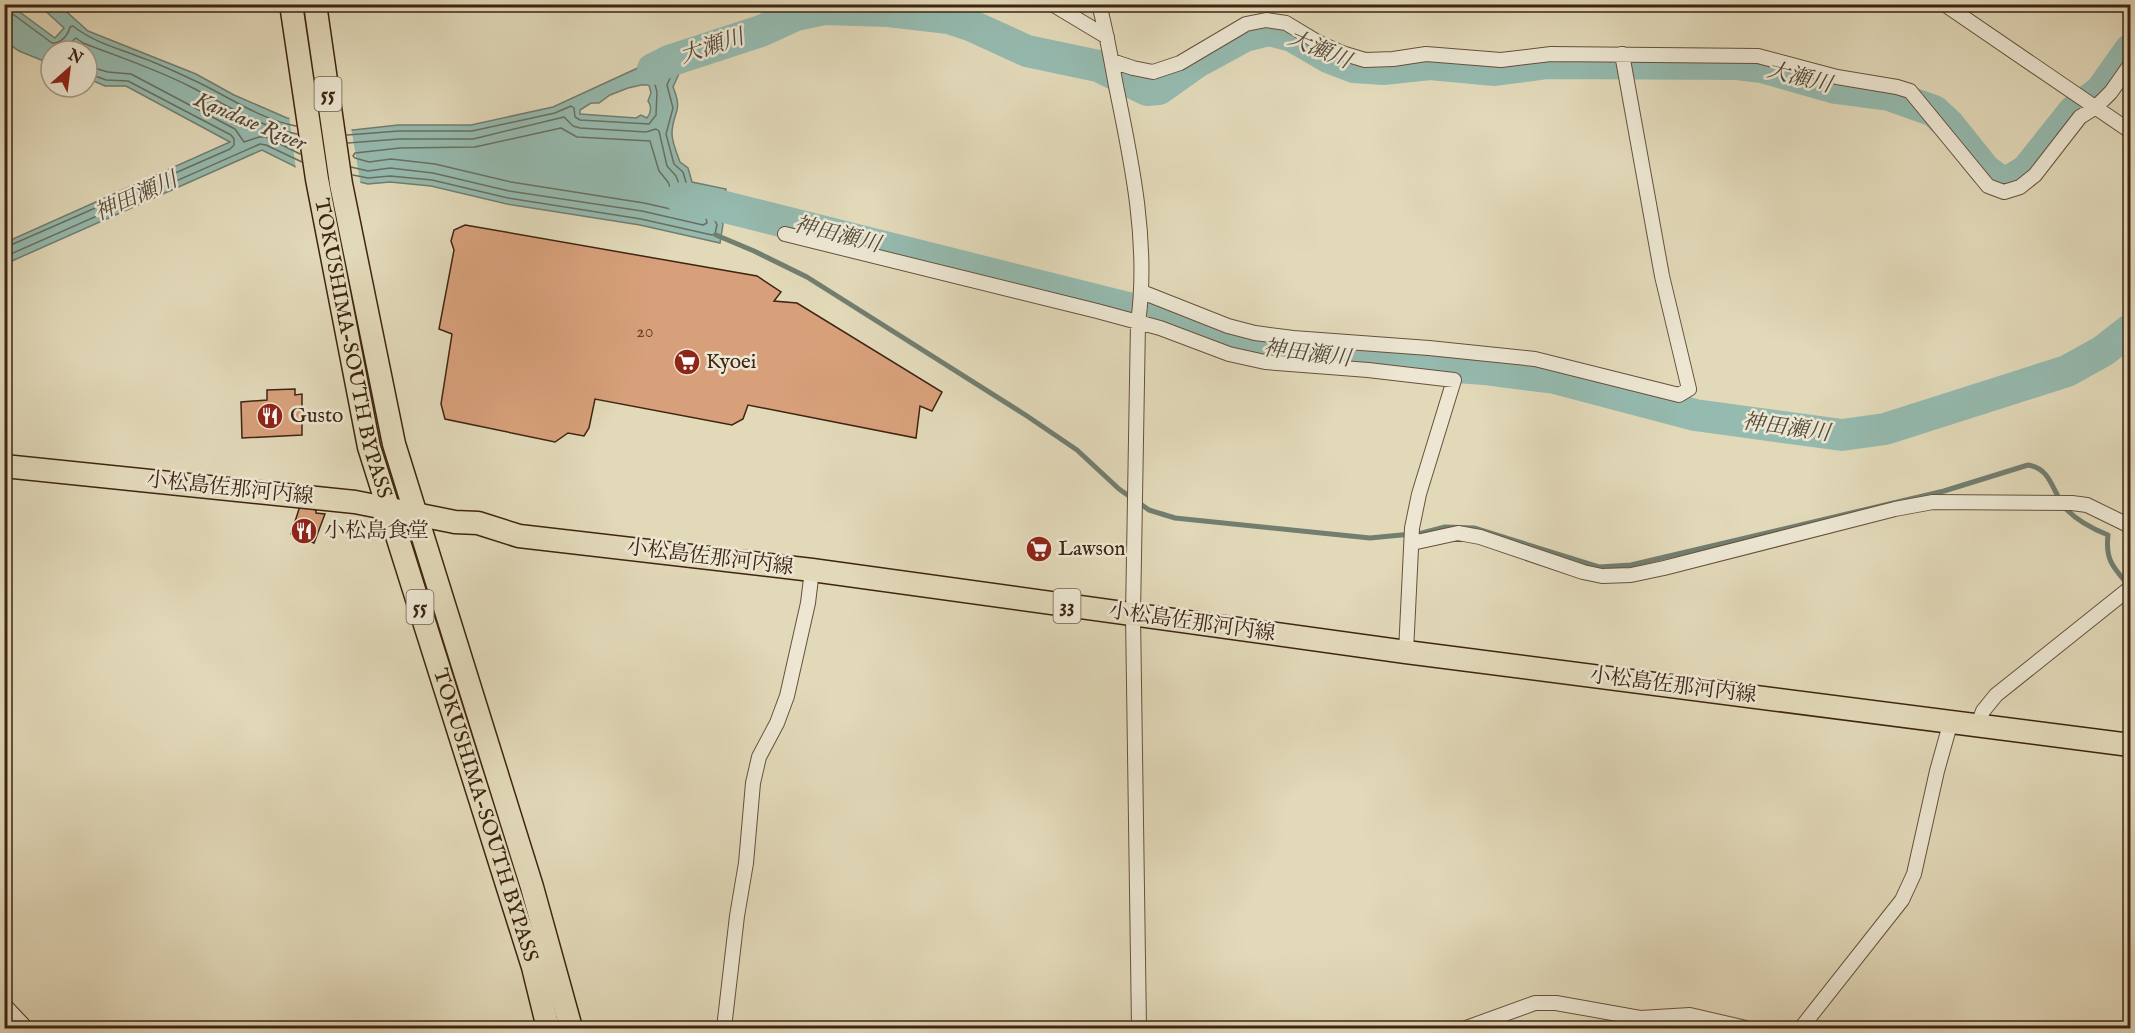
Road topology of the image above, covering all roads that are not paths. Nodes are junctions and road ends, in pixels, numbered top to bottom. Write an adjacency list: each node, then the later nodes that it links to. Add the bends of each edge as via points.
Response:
1 (291, 4): 16 (main road, TOKUSHIMA-SOUTH BYPASS / 55, via 317,179 369,447)
2 (315, 4): 17 (main road, TOKUSHIMA-SOUTH BYPASS / 55, via 341,184 394,444)
3 (1052, 4): 6 (street)
4 (1099, 4): 6 (street)
5 (1944, 4): 10 (street)
6 (1107, 37): 8 (street)
7 (1623, 61): 8 (street, via 1551,54 1501,60 1426,54 1365,60 1319,43 1286,23 1266,20 1246,24 1179,63 1153,72); 10 (street, via 1758,56 1910,91 1988,186 2004,192 2020,187 2035,175); 13 (street, via 1662,276 1689,389 1679,395 1535,359 1255,333)
8 (1113, 64): 13 (street, via 1136,199)
9 (2130, 65): 10 (street, via 2111,92)
10 (2089, 102): 11 (street)
11 (2130, 131)
12 (785, 234): 14 (street)
13 (1142, 296): 14 (street)
14 (1139, 319): 19 (street, via 1229,354 1265,362 1454,380 1419,494); 22 (street)
15 (4, 466): 16 (main road, 小松島佐那河内線 / 33, via 345,501)
16 (389, 509): 17 (main road, 小松島佐那河内線 / 33); 29 (main road, TOKUSHIMA-SOUTH BYPASS / 55, via 533,967)
17 (417, 516): 20 (main road, 小松島佐那河内線 / 33, via 478,523 519,536); 30 (main road, TOKUSHIMA-SOUTH BYPASS / 55, via 532,887)
18 (2130, 526): 19 (street, via 2087,505 2072,503 1933,502 1631,575 1602,576 1480,537 1458,533)
19 (1412, 537): 23 (street)
20 (812, 570): 22 (main road, 小松島佐那河内線 / 33); 31 (street, via 787,696 759,757 753,783)
21 (2128, 590): 25 (street, via 1996,695)
22 (1133, 615): 23 (main road, 小松島佐那河内線 / 33); 32 (street)
23 (1406, 652): 24 (main road, 小松島佐那河内線 / 33)
24 (1951, 721): 25 (main road, 小松島佐那河内線 / 33); 35 (street, via 1914,874 1902,900)
25 (1978, 724): 26 (main road, 小松島佐那河内線 / 33)
26 (2130, 745)
27 (4, 1009): 28 (main road)
28 (22, 1029)
29 (548, 1029)
30 (571, 1029)
31 (724, 1029)
32 (1139, 1029)
33 (1466, 1029): 34 (street, via 1535,1003 1556,1003 1640,1018 1690,1015)
34 (1746, 1029)
35 (1801, 1029)

